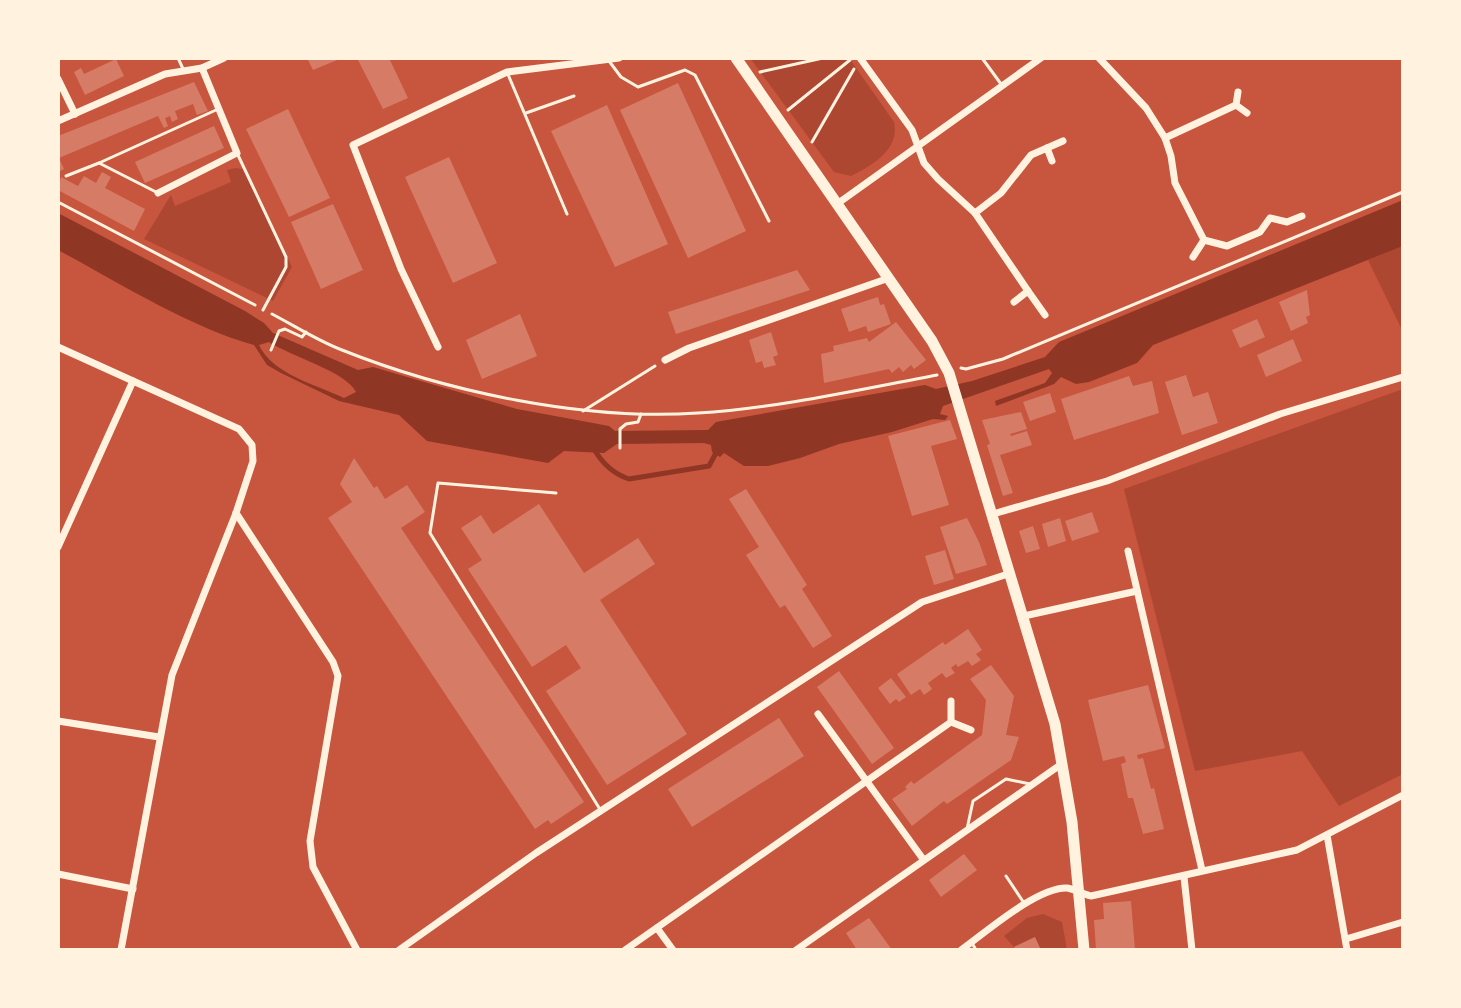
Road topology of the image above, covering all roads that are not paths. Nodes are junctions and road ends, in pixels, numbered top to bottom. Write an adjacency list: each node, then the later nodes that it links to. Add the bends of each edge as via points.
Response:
1 (178, 58): 11 (lane)
2 (224, 58): 10 (street)
3 (619, 58): 9 (street)
4 (736, 58): 32 (highway)
5 (860, 58): 25 (street)
6 (982, 58): 14 (lane)
7 (1041, 58): 14 (street)
8 (1099, 58): 23 (street, via 1146,108)
9 (609, 61): 12 (street); 36 (lane, via 638,87 685,70 695,75)
10 (202, 68): 11 (street); 18 (street)
11 (184, 71): 21 (street, via 165,74)
12 (507, 72): 19 (lane); 45 (street, via 353,145)
13 (58, 79): 21 (street)
14 (1002, 86): 25 (street)
15 (1238, 92): 17 (street)
16 (574, 96): 19 (lane)
17 (1236, 105): 20 (street); 23 (street)
18 (219, 108): 27 (street); 29 (lane)
19 (526, 113): 34 (lane)
20 (1247, 113)
21 (75, 114): 22 (street)
22 (58, 121)
23 (1165, 138): 37 (street, via 1175,183)
24 (1063, 141): 26 (street)
25 (918, 146): 32 (street); 33 (street, via 924,163)
26 (1047, 148): 28 (street); 33 (street, via 1031,155 1001,193)
27 (237, 153): 31 (street); 42 (lane, via 286,257)
28 (1052, 161)
29 (99, 163): 30 (lane); 31 (lane)
30 (66, 176)
31 (158, 193)
32 (837, 204): 39 (highway)
33 (975, 213): 40 (street)
34 (567, 214)
35 (1302, 216): 37 (street, via 1287,222 1270,218 1260,232 1227,246)
36 (769, 221)
37 (1204, 240): 38 (street)
38 (1193, 257)
39 (889, 278): 46 (street); 51 (highway, via 932,341 964,417)
40 (1028, 291): 41 (street); 43 (street)
41 (1014, 302)
42 (263, 310)
43 (1045, 315)
44 (58, 347): 48 (street)
45 (438, 347)
46 (665, 360)
47 (1403, 377): 51 (street, via 1280,414 1107,481)
48 (133, 381): 50 (street, via 239,429 247,438 253,461); 52 (street)
49 (556, 493): 67 (lane, via 438,483 430,533)
50 (236, 513): 62 (street, via 172,675); 83 (street, via 338,676 310,854)
51 (993, 514): 54 (highway)
52 (58, 547)
53 (1128, 551): 55 (street)
54 (1011, 573): 56 (highway); 67 (street, via 922,602)
55 (1137, 591): 56 (street); 71 (street)
56 (1024, 616): 63 (highway)
57 (951, 701): 60 (street)
58 (818, 714): 64 (street)
59 (58, 721): 62 (street)
60 (951, 722): 61 (street); 64 (street)
61 (971, 730)
62 (159, 737): 75 (street)
63 (1063, 762): 65 (street); 76 (highway)
64 (867, 782): 70 (street); 79 (street)
65 (1031, 784): 68 (street); 68 (lane, via 1006,779 973,801)
66 (1403, 795): 69 (street)
67 (601, 811): 84 (street)
68 (967, 829): 70 (street)
69 (1327, 835): 71 (street, via 1297,850); 80 (street)
70 (923, 859): 87 (street)
71 (1202, 870): 74 (street)
72 (58, 874): 75 (street)
73 (1006, 876): 77 (lane)
74 (1184, 877): 76 (street, via 1091,896); 90 (street)
75 (133, 889): 82 (street)
76 (1080, 892): 77 (street, via 1053,890); 89 (highway)
77 (1025, 905): 81 (street)
78 (1403, 922): 80 (street)
79 (657, 928): 85 (street); 86 (street)
80 (1346, 939): 91 (street)
81 (974, 946): 88 (street)
82 (121, 950)
83 (357, 950)
84 (399, 950)
85 (625, 950)
86 (673, 950)
87 (798, 950)
88 (961, 950)
89 (1084, 950)
90 (1192, 950)
91 (1347, 950)

